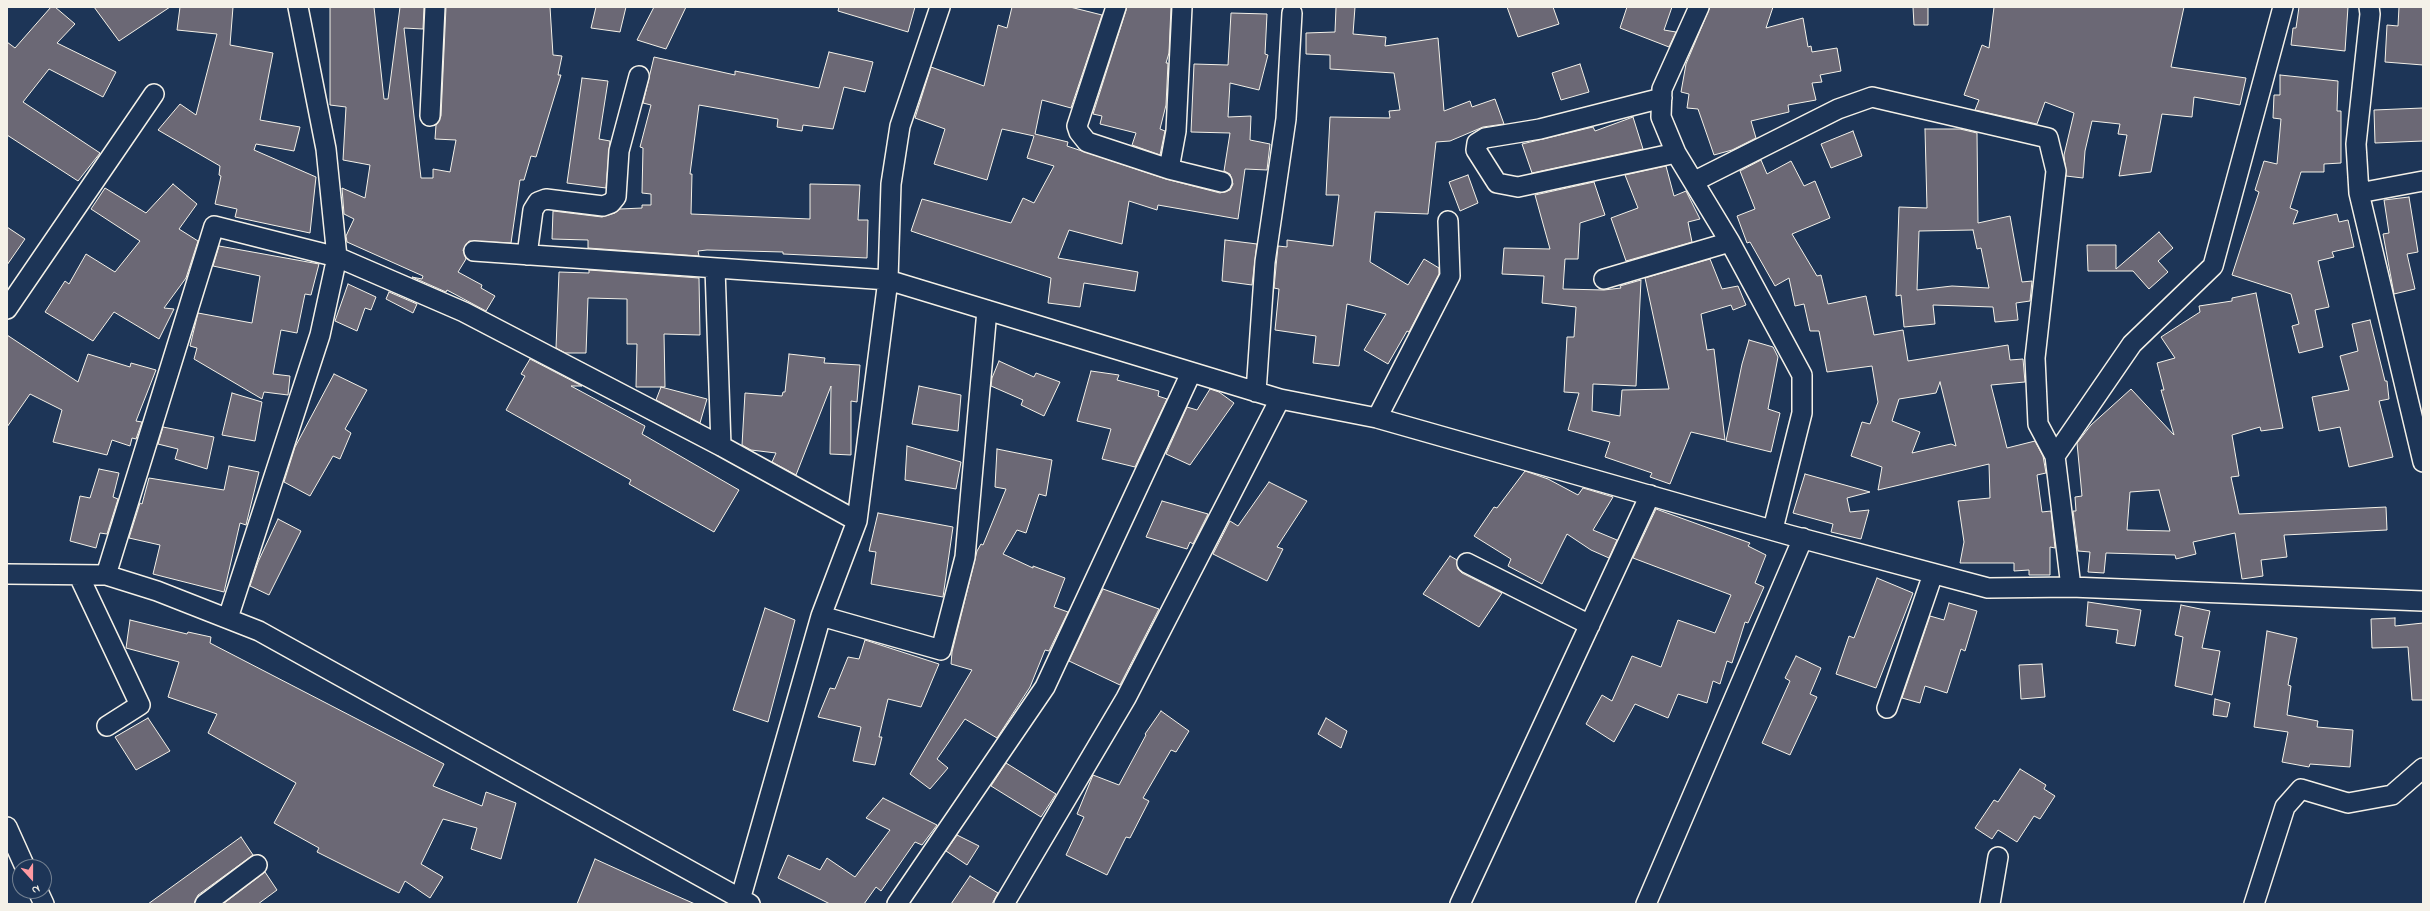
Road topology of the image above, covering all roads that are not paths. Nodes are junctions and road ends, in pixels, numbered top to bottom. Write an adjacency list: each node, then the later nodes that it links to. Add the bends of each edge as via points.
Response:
1 (298, 7): 24 (street, via 326,149)
2 (435, 7): 13 (street)
3 (940, 7): 27 (street, via 900,126 891,184)
4 (1116, 7): 15 (street, via 1077,126 1078,132 1087,142)
5 (1182, 7): 15 (street, via 1176,131)
6 (1699, 7): 12 (street, via 1662,89)
7 (2283, 7): 35 (street, via 2212,266 2132,344)
8 (2369, 7): 19 (street, via 2356,144)
9 (1292, 13): 31 (street, via 1286,119 1265,262)
10 (639, 76): 23 (street, via 619,151 616,197 611,203 603,206 546,199 538,202 533,210)
11 (154, 94): 28 (street)
12 (1662, 98): 14 (street, via 1661,117); 14 (street, via 1540,129 1485,138 1478,143 1476,150 1497,183 1518,187)
13 (430, 116)
14 (1676, 153): 16 (street)
15 (1169, 169): 18 (street)
16 (1694, 181): 21 (street); 35 (street, via 1838,109 1872,97 2048,138 2056,171 2035,358 2038,424)
17 (2423, 181): 19 (street)
18 (1222, 182)
19 (2359, 193): 36 (street)
20 (1448, 221): 33 (street, via 1450,276)
21 (1730, 242): 26 (street); 39 (street, via 1802,375 1802,413)
22 (474, 251): 23 (street)
23 (527, 255): 25 (street)
24 (337, 257): 34 (street, via 464,312); 44 (street, via 214,226); 49 (street, via 320,335)
25 (715, 268): 27 (street); 34 (street)
26 (1604, 279)
27 (888, 280): 29 (street); 38 (street)
28 (7, 309)
29 (987, 310): 30 (street); 48 (street, via 965,556 941,650)
30 (1191, 373): 31 (street); 60 (street, via 1045,686)
31 (1256, 392): 32 (street)
32 (1280, 399): 33 (street); 61 (street, via 1126,698)
33 (1377, 418): 37 (street)
34 (721, 446): 38 (street)
35 (2055, 456): 46 (street)
36 (2423, 462)
37 (1650, 495): 39 (street); 50 (street)
38 (856, 521): 48 (street)
39 (1773, 529): 40 (street)
40 (1803, 538): 43 (street); 63 (street)
41 (1467, 563): 50 (street)
42 (7, 574): 45 (street)
43 (1933, 574): 46 (street, via 1988,588); 51 (street)
44 (106, 575): 45 (street); 49 (street)
45 (79, 576): 52 (street, via 140,705)
46 (2071, 587): 47 (street)
47 (2423, 601)
48 (821, 616): 58 (street)
49 (228, 618): 58 (street, via 259,631)
50 (1590, 625): 62 (street)
51 (1887, 708)
52 (107, 726)
53 (2423, 768): 65 (street, via 2392,795 2348,802 2301,789 2285,807)
54 (7, 827): 56 (street)
55 (1998, 857): 64 (street)
56 (21, 859)
57 (257, 865): 59 (street)
58 (745, 902)
59 (205, 904)
60 (897, 904)
61 (1004, 904)
62 (1460, 904)
63 (1646, 904)
64 (1990, 904)
65 (2254, 904)

